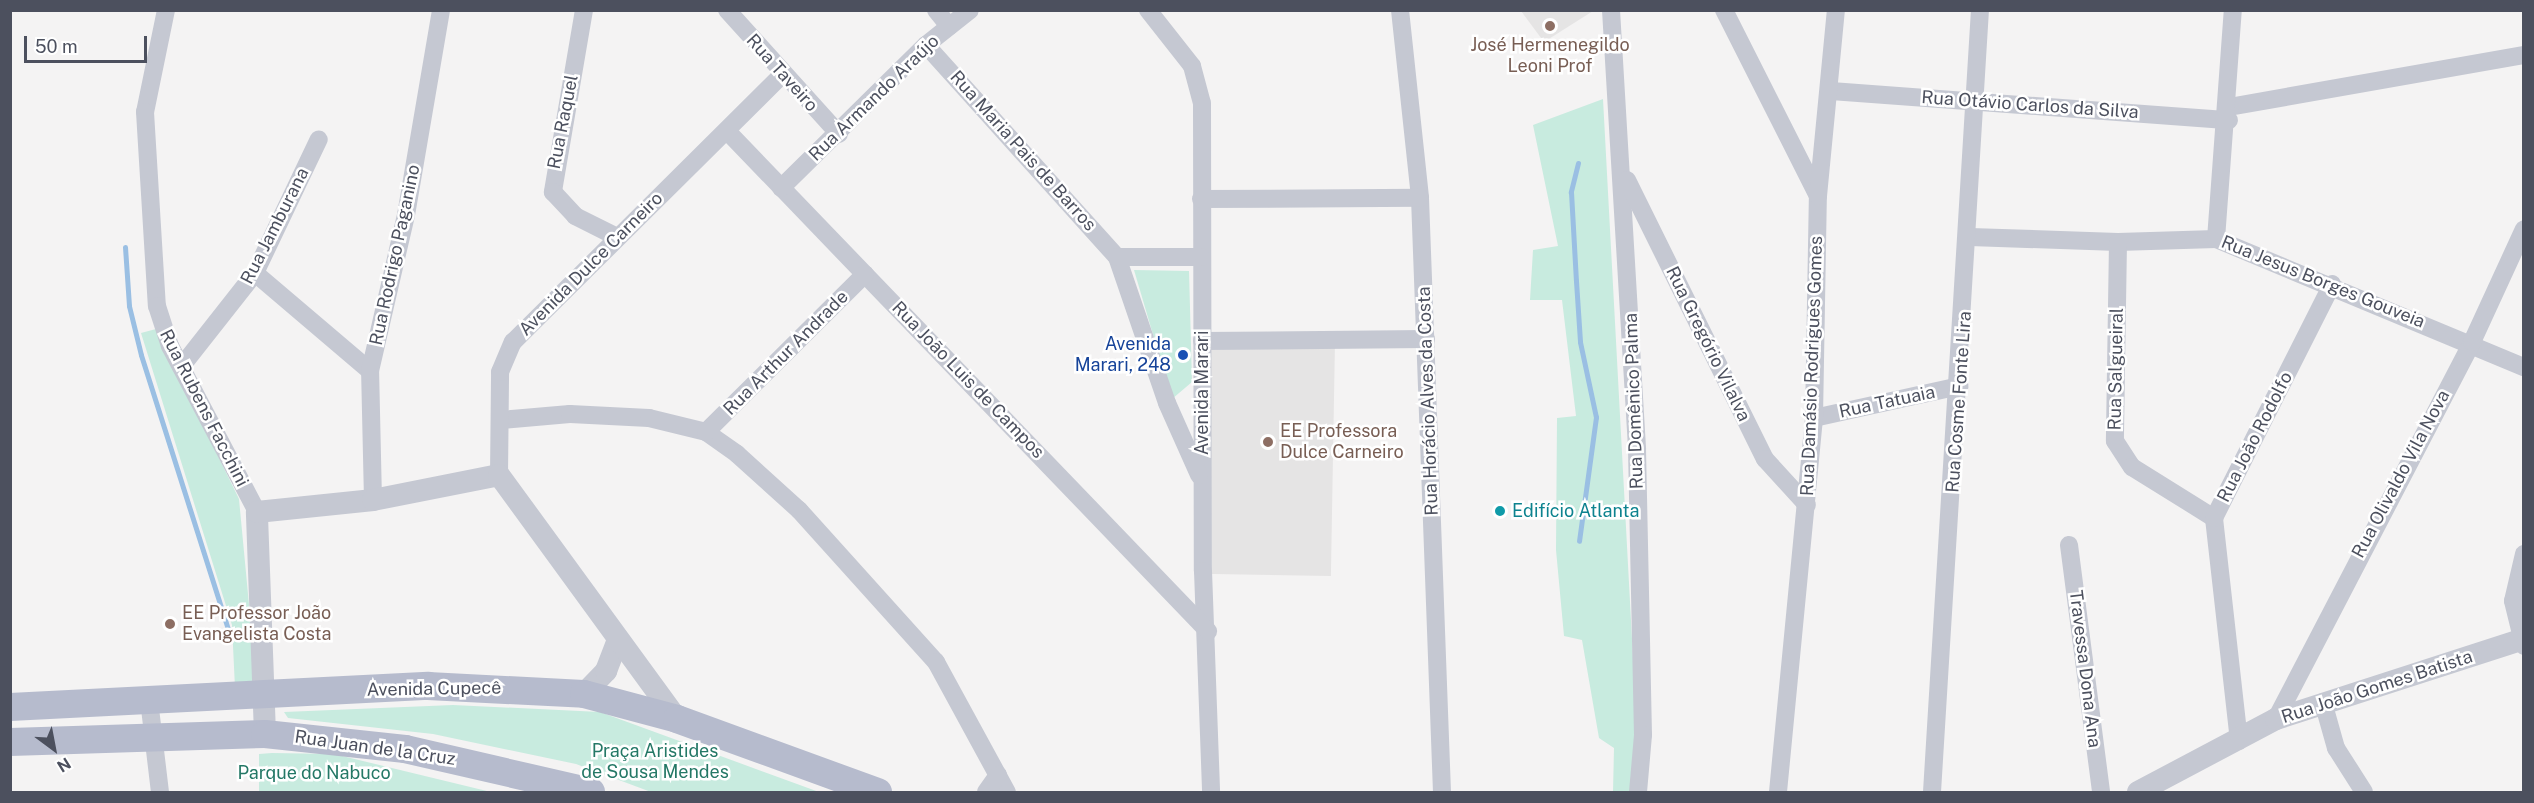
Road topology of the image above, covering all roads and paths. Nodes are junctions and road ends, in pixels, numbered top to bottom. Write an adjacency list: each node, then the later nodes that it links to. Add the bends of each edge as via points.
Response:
1 (166, 10): 43 (street, Rua Rubens Facchini, via 148,81 145,129 153,279 162,327)
2 (441, 10): 45 (street, Rua Rodrigo Paganino, via 406,215)
3 (584, 10): 31 (street, Rua Raquel, via 553,192 575,216)
4 (727, 10): 18 (street, Rua Taveiro)
5 (936, 10): 15 (street)
6 (970, 10): 15 (street, Rua Armando Araújo)
7 (1154, 10): 14 (street)
8 (1400, 10): 28 (street, Rua Horácio Alves da Costa)
9 (1611, 10): 25 (street, Rua Domênico Palma)
10 (1724, 10): 27 (street)
11 (1836, 10): 19 (street, Rua Damásio Rodrigues Gomes)
12 (1980, 10): 20 (street, Rua Cosme Fonte Lira)
13 (2233, 10): 21 (street)
14 (1149, 11): 29 (street, Avenida Marari, via 1197,76)
15 (949, 26): 16 (street, Rua Armando Araújo)
16 (926, 45): 23 (street, Rua Armando Araújo); 35 (street, Rua Maria Pais de Barros)
17 (2523, 56): 21 (street, Rua Otávio Carlos da Silva)
18 (782, 75): 22 (street, Avenida Dulce Carneiro); 23 (street, Rua Taveiro)
19 (1831, 91): 20 (street, Rua Otávio Carlos da Silva); 27 (street, Rua Damásio Rodrigues Gomes)
20 (1975, 101): 21 (street, Rua Otávio Carlos da Silva); 32 (street, Rua Cosme Fonte Lira)
21 (2229, 114): 33 (street)
22 (727, 131): 26 (street, Rua João Luis de Campos); 31 (street, Avenida Dulce Carneiro)
23 (838, 134): 26 (street, Rua Armando Araújo)
24 (319, 139): 37 (street, Rua Jamburana)
25 (1623, 173): 53 (street, Rua Gregório Vilalva, via 1765,459); 80 (street, Rua Domênico Palma, via 1641,589)
26 (782, 188): 38 (street, Rua João Luis de Campos)
27 (1818, 196): 47 (street, Rua Damásio Rodrigues Gomes)
28 (1420, 198): 29 (street); 40 (street, Rua Horácio Alves da Costa)
29 (1201, 199): 36 (street, Avenida Marari)
30 (2523, 229): 42 (street, Rua Olivaldo Vila Nova)
31 (615, 236): 48 (street, Avenida Dulce Carneiro, via 513,342 500,372)
32 (1970, 237): 34 (street, Rua Jesus Borges Gouveia); 46 (street, Rua Cosme Fonte Lira)
33 (2216, 239): 34 (street, Rua Jesus Borges Gouveia); 39 (street, Rua Jesus Borges Gouveia)
34 (2118, 242): 55 (street, Rua Salgueiral, via 2115,441 2132,467)
35 (1118, 257): 36 (street); 51 (street, Rua Maria Pais de Barros, via 1167,403)
36 (1201, 257): 41 (street, Avenida Marari)
37 (255, 273): 43 (street, Rua Jamburana); 45 (street)
38 (865, 274): 49 (street, Rua Arthur Andrade); 58 (street, Rua João Luis de Campos)
39 (2332, 284): 42 (street, Rua Jesus Borges Gouveia); 55 (street, Rua João Rodolfo)
40 (1426, 339): 41 (street); 79 (street, Rua Horácio Alves da Costa)
41 (1202, 340): 51 (street, Avenida Marari)
42 (2472, 342): 44 (street, Rua Jesus Borges Gouveia); 67 (street, Rua Olivaldo Vila Nova)
43 (181, 367): 54 (street, Rua Rubens Facchini)
44 (2523, 367)
45 (370, 371): 52 (street, Rua Rodrigo Paganino)
46 (1960, 386): 47 (street, Rua Tatuaia); 82 (street, Rua Cosme Fonte Lira)
47 (1814, 418): 53 (street, Rua Damásio Rodrigues Gomes)
48 (501, 420): 49 (street, via 611,414); 50 (street, Avenida Dulce Carneiro)
49 (706, 432): 72 (street, via 799,510 902,622 959,698)
50 (499, 475): 52 (street); 59 (street)
51 (1202, 482): 58 (street, Avenida Marari)
52 (373, 500): 54 (street)
53 (1807, 505): 81 (street, Rua Damásio Rodrigues Gomes)
54 (257, 512): 62 (street, Rua Rubens Facchini)
55 (2214, 518): 70 (street, Rua João Rodolfo)
56 (2069, 545): 83 (street, Travessa Dona Ana)
57 (2523, 554): 60 (street, via 2514,601)
58 (1208, 631): 78 (street, Avenida Marari)
59 (618, 639): 61 (street, via 606,671); 66 (street)
60 (2523, 642): 64 (street, Rua João Gomes Batista)
61 (584, 694): 62 (main road, Avenida Cupecê, via 486,686); 66 (main road, Avenida Cupecê)
62 (265, 695): 63 (main road, Avenida Cupecê); 68 (street, Rua Rubens Facchini)
63 (149, 700): 65 (main road, Avenida Cupecê); 69 (street)
64 (2323, 702): 67 (street, Rua João Gomes Batista); 85 (street, via 2336,748)
65 (10, 707)
66 (677, 718): 75 (main road, Avenida Cupecê)
67 (2276, 719): 70 (street, Rua João Gomes Batista)
68 (265, 734): 69 (main road, Rua Juan de la Cruz); 74 (main road, Rua Juan de la Cruz, via 405,749)
69 (156, 738): 71 (main road); 73 (street)
70 (2239, 741): 84 (street, Rua João Gomes Batista)
71 (10, 742)
72 (998, 775): 76 (street); 77 (street)
73 (160, 792)
74 (591, 792)
75 (878, 792)
76 (986, 792)
77 (1007, 792)
78 (1211, 792)
79 (1442, 792)
80 (1638, 792)
81 (1779, 792)
82 (1932, 792)
83 (2101, 792)
84 (2138, 792)
85 (2364, 792)

